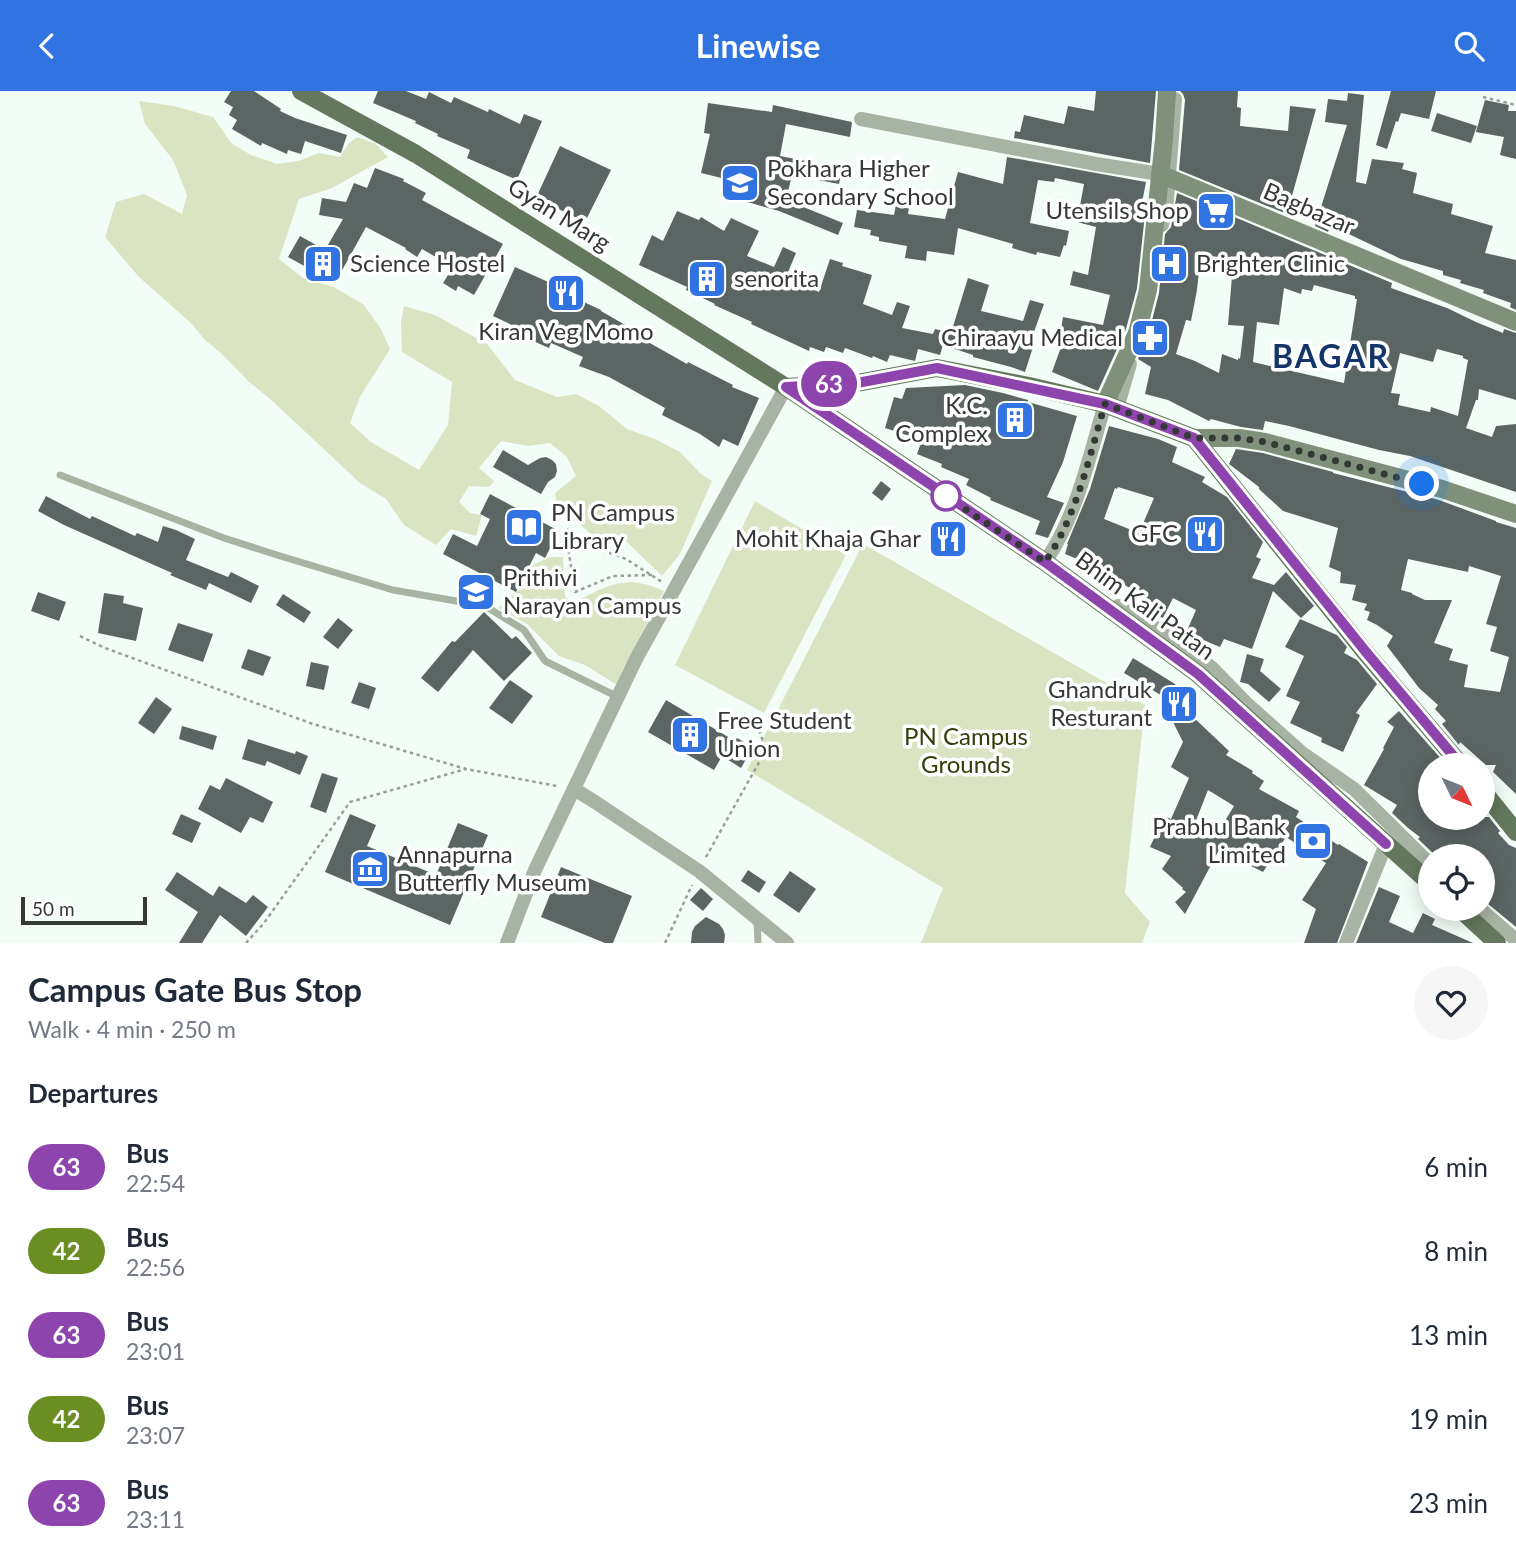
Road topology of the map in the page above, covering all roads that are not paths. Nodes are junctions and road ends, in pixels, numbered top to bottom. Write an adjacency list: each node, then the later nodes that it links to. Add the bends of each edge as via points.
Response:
1 (301, 91): 7 (main road, Gyan Marg, via 416,154)
2 (1167, 91): 5 (main road)
3 (1175, 91): 5 (street)
4 (861, 119): 5 (street)
5 (1164, 176): 6 (main road, Bagbazar); 8 (main road, via 1148,290)
6 (1516, 322)
7 (786, 387): 8 (main road, via 857,383 937,368); 12 (main road, Bhim Kali Patan); 13 (street)
8 (1111, 406): 9 (main road); 12 (street, via 1064,530)
9 (1194, 438): 11 (main road, via 1265,442 1442,489); 14 (main road)
10 (60, 475): 13 (lane, via 277,555 393,590 485,606 524,631 545,661)
11 (1516, 514)
12 (1047, 559): 18 (main road, Bhim Kali Patan, via 1198,674); 19 (street, via 1211,667 1302,753 1354,789)
13 (618, 697): 15 (street)
14 (1451, 753)
15 (574, 789): 21 (street, via 699,871); 25 (street)
16 (1495, 806): 17 (main road)
17 (1516, 832)
18 (1386, 844): 20 (main road, Bhim Kali Patan); 28 (street)
19 (1418, 852)
20 (1418, 872)
21 (757, 919): 26 (lane); 27 (street)
22 (1473, 921): 29 (main road)
23 (1494, 921): 24 (street)
24 (1516, 940)
25 (507, 943)
26 (758, 943)
27 (787, 943)
28 (1346, 943)
29 (1497, 943)

